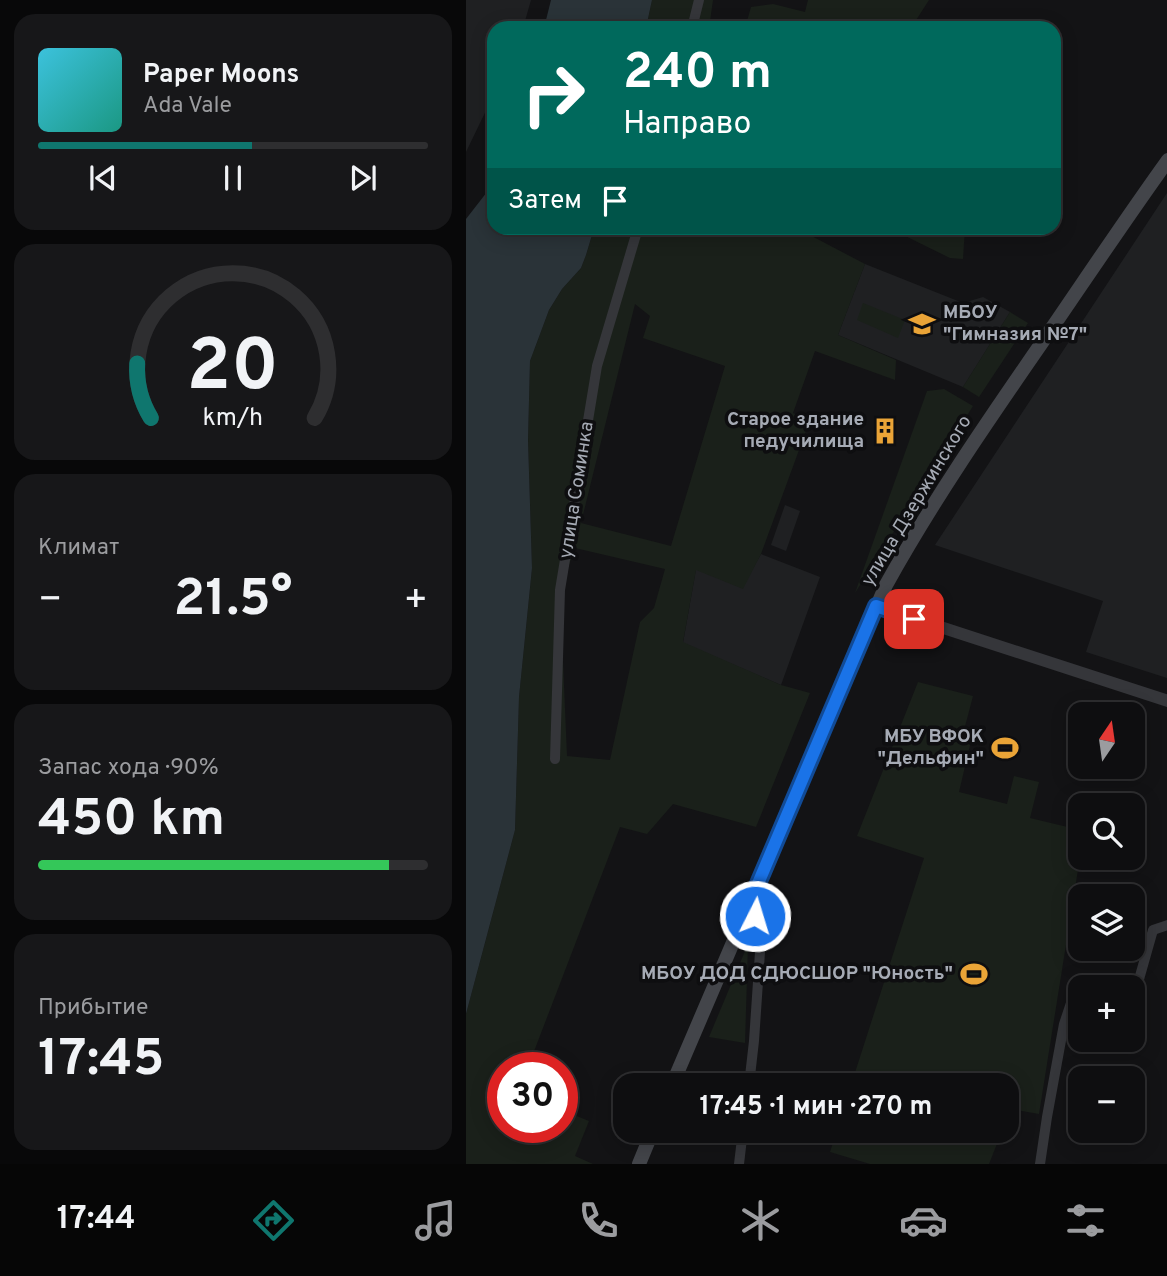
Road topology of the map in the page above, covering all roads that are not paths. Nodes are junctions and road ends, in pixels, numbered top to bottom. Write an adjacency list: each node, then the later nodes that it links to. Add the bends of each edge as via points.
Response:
1 (699, 0): 2 (street)
2 (694, 21)
3 (1168, 160): 5 (main road, улица Дзержинского, via 987,423 911,540)
4 (636, 235): 7 (street, улица Соминка, via 597,366 560,590)
5 (876, 606): 6 (street); 8 (main road, улица Дзержинского)
6 (1168, 701)
7 (555, 759)
8 (751, 900): 12 (main road, улица Дзержинского); 13 (street, via 760,953)
9 (1168, 925): 10 (street, via 1153,930)
10 (1140, 975)
11 (1068, 1012): 18 (street)
12 (677, 1073)
13 (750, 1073)
14 (648, 1143): 16 (main road)
15 (741, 1143): 17 (street)
16 (639, 1164)
17 (739, 1164)
18 (1040, 1164)

